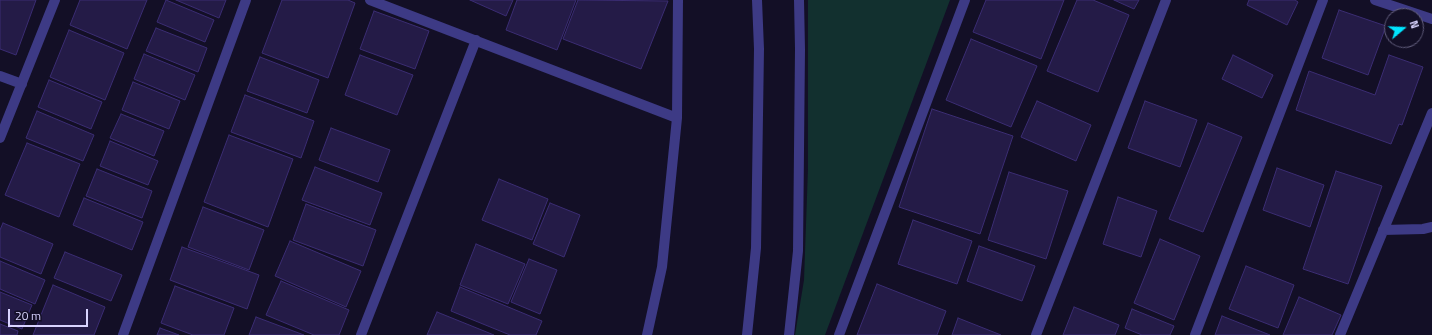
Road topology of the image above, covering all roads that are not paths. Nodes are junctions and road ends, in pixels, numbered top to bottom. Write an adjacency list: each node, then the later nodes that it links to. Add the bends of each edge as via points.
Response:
1 (55, 0): 14 (street)
2 (246, 0): 20 (street)
3 (370, 0): 12 (street)
4 (678, 0): 16 (street)
5 (758, 0): 23 (street, via 756,248)
6 (799, 0): 24 (street, via 798,251)
7 (965, 0): 25 (street)
8 (1166, 0): 26 (street)
9 (1322, 0): 27 (street)
10 (1375, 0): 11 (street)
11 (1432, 19)
12 (476, 40): 16 (street); 21 (street)
13 (0, 76): 14 (street)
14 (22, 84): 17 (street)
15 (1432, 113): 19 (street)
16 (677, 118): 22 (street, via 662,267)
17 (0, 138)
18 (1432, 227): 19 (street)
19 (1383, 230): 28 (street)
20 (124, 335)
21 (361, 335)
22 (647, 335)
23 (747, 335)
24 (789, 335)
25 (839, 335)
26 (1036, 335)
27 (1195, 335)
28 (1340, 335)

